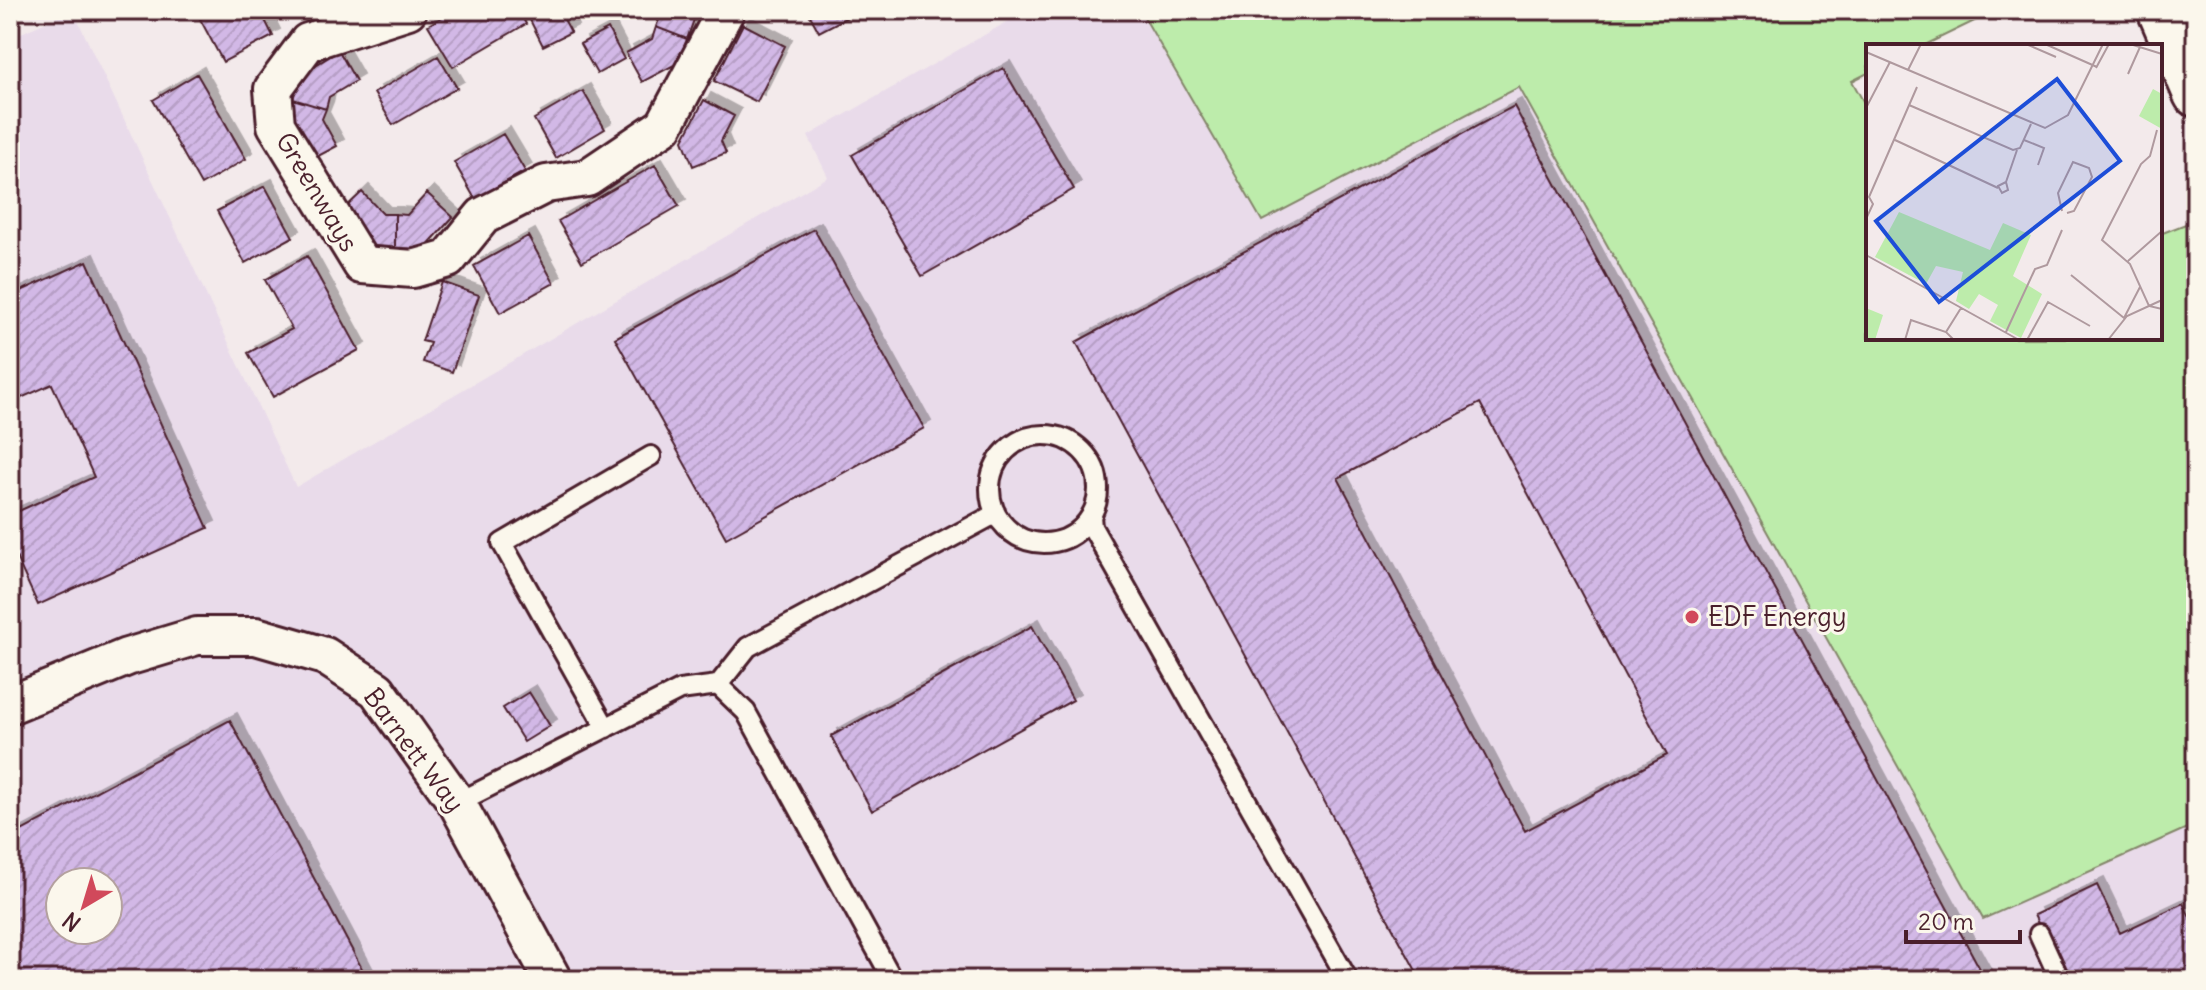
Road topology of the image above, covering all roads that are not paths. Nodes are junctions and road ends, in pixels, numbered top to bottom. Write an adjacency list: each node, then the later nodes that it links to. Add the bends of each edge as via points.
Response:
1 (408, 10): 2 (street, Greenways, via 308,42 273,89 276,125 362,265 413,269 448,259 483,216 546,184 587,178 664,126)
2 (726, 10)
3 (2160, 10): 4 (street)
4 (2196, 94)
5 (651, 456): 10 (lane, via 502,543)
6 (995, 514): 7 (lane, via 1012,533 1042,543 1078,531); 7 (lane, via 992,471 1002,454 1021,439 1039,434 1071,442 1088,457 1096,475); 8 (lane, via 748,647)
7 (1091, 516): 15 (lane, via 1092,527)
8 (718, 685): 10 (lane, via 680,690); 14 (lane, via 746,712)
9 (10, 705): 11 (street, Barnett Way, via 127,657 197,636 256,636 325,656 377,690)
10 (606, 728): 11 (lane)
11 (457, 803): 13 (street, Barnett Way)
12 (2039, 934): 16 (lane)
13 (553, 980)
14 (893, 980)
15 (1348, 980)
16 (2060, 980)

